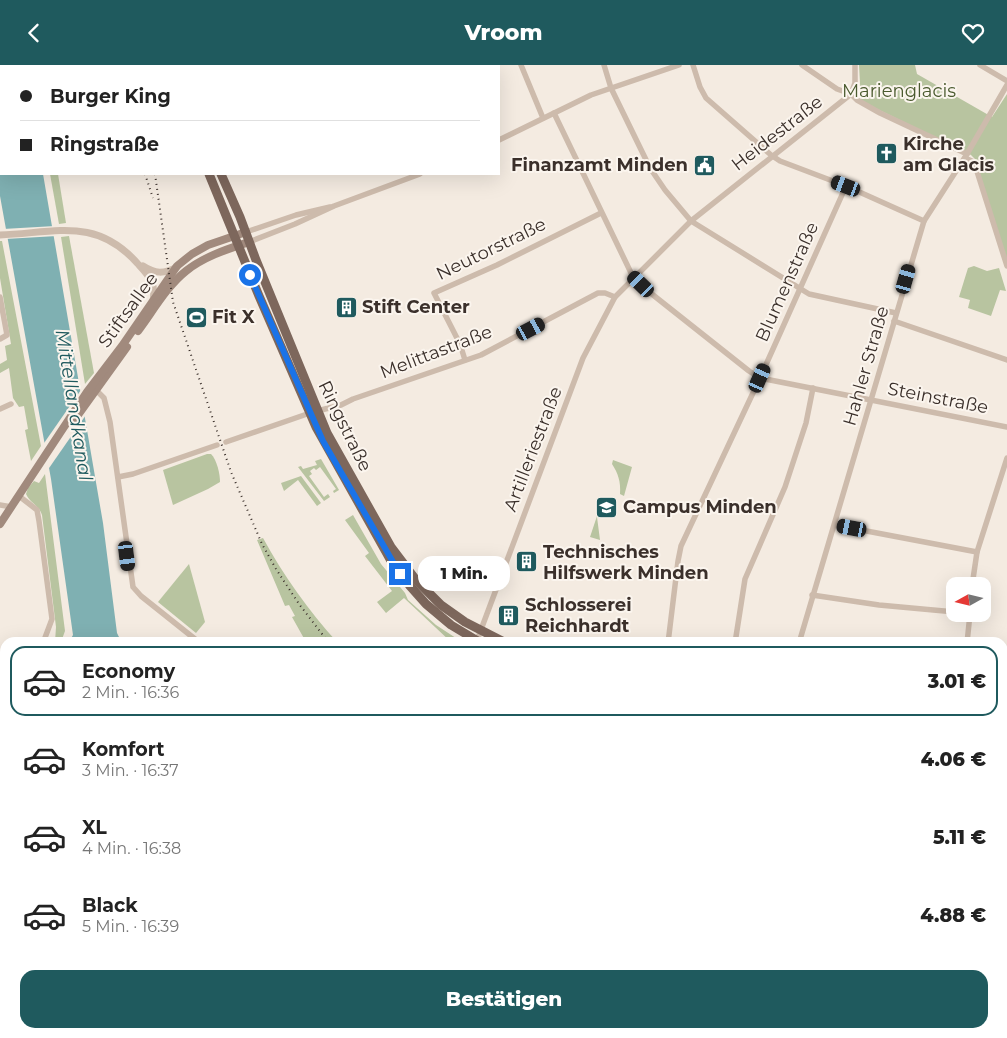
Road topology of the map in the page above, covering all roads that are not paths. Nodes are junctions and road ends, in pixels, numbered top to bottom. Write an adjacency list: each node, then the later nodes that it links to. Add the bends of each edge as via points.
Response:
1 (521, 65): 13 (street)
2 (604, 65): 10 (street)
3 (679, 65): 10 (street)
4 (693, 65): 15 (street, via 706,99)
5 (802, 65): 11 (street)
6 (855, 65): 11 (street, via 855,83)
7 (980, 65): 8 (street)
8 (1007, 81)
9 (1007, 85): 16 (street, Hahler Straße)
10 (611, 88): 12 (street); 23 (street, via 650,168)
11 (850, 94): 15 (street, Heidestraße); 16 (street, via 874,110)
12 (554, 113): 13 (street); 22 (street, Steinstraße)
13 (543, 118): 14 (street)
14 (500, 139)
15 (771, 155): 20 (street); 23 (street, Heidestraße)
16 (966, 156): 24 (street, Hahler Straße); 31 (street, via 974,162)
17 (209, 175): 27 (main road, Ringstraße)
18 (221, 175): 25 (main road, Ringstraße)
19 (402, 177): 21 (street)
20 (846, 186): 24 (street); 34 (street, Blumenstraße)
21 (334, 206): 25 (street); 28 (street)
22 (601, 213): 33 (street, Steinstraße); 41 (street, Neutorstraße, via 434,293)
23 (691, 221): 33 (street, Heidestraße); 34 (street)
24 (924, 221): 38 (street, Hahler Straße)
25 (246, 232): 27 (main road, Stiftsallee); 28 (main road, Ringstraße)
26 (1, 235): 30 (street, via 90,232 116,244)
27 (234, 236): 29 (main road, Ringstraße); 32 (main road, Stiftsallee, via 199,250)
28 (249, 242): 29 (main road, Stiftsallee); 49 (main road, Ringstraße)
29 (238, 246): 45 (main road, Stiftsallee, via 207,258 186,271); 49 (main road, Ringstraße)
30 (136, 262): 32 (street, via 159,273); 37 (street, via 153,284)
31 (1007, 265)
32 (177, 267): 37 (main road, Stiftsallee)
33 (633, 277): 36 (street, Artilleriestraße); 43 (street, Steinstraße)
34 (800, 290): 38 (street, via 820,298); 43 (street, Blumenstraße)
35 (0, 297): 40 (street, via 7,335)
36 (615, 297): 41 (street, Melittastraße, via 598,293 481,355); 66 (street, Artilleriestraße, via 583,358)
37 (153, 302): 45 (main road, Stiftsallee)
38 (896, 313): 39 (street, Hahler Straße)
39 (894, 321): 42 (street); 46 (street, Hahler Straße)
40 (0, 339)
41 (465, 360): 49 (street, Melittastraße)
42 (1007, 360)
43 (760, 378): 44 (street, Steinstraße); 72 (street, Blumenstraße, via 681,546)
44 (813, 388): 46 (street, Steinstraße); 73 (street, via 806,423 785,487 746,579)
45 (92, 389): 54 (main road, Stiftsallee); 54 (main road, Stiftsallee, via 88,402); 55 (street, via 102,394 106,402)
46 (872, 400): 50 (street, Steinstraße); 60 (street, Hahler Straße)
47 (11, 404): 48 (street)
48 (0, 409)
49 (314, 412): 51 (street, Melittastraße); 66 (main road, Ringstraße, via 397,555 441,605); 69 (main road, Ringstraße, via 331,456 400,574 433,611)
50 (1007, 427)
51 (226, 441)
52 (217, 445): 55 (street)
53 (1007, 458): 61 (street)
54 (42, 462): 56 (main road, Stiftsallee)
55 (118, 477): 68 (street, via 133,587)
56 (19, 495): 58 (main road, Stiftsallee); 67 (street, via 37,510 52,619)
57 (0, 505): 58 (street)
58 (12, 507): 59 (main road, Stiftsallee)
59 (0, 524)
60 (835, 525): 61 (street); 63 (street, Hahler Straße)
61 (977, 552): 62 (street)
62 (973, 577)
63 (812, 595): 64 (street); 74 (street, Hahler Straße)
64 (946, 611)
65 (969, 623): 75 (street)
66 (481, 631): 70 (street, Artilleriestraße); 71 (main road, Ringstraße)
67 (45, 637)
68 (192, 637)
69 (470, 637)
70 (479, 637)
71 (494, 637)
72 (669, 637)
73 (736, 637)
74 (802, 637)
75 (968, 637)

